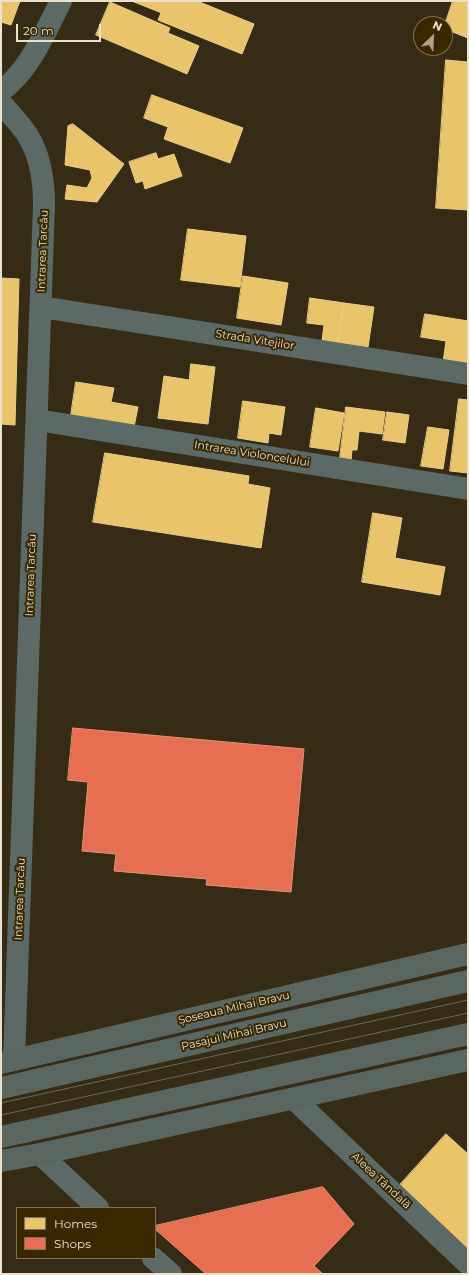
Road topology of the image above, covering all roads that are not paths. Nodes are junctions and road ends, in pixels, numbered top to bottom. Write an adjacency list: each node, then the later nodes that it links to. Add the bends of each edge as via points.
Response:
1 (61, 1): 2 (street, via 18,76)
2 (1, 90)
3 (1, 103): 4 (street, Intrarea Tarcău, via 28,137 41,170 44,205)
4 (41, 307): 5 (street, Strada Vitejilor); 6 (street, Intrarea Tarcău)
5 (468, 374)
6 (37, 420): 7 (street, Intrarea Violoncelului); 12 (street, Intrarea Tarcău)
7 (468, 489)
8 (468, 954): 12 (main road, Șoseaua Mihai Bravu)
9 (468, 981): 13 (main road, Pasajul Mihai Bravu)
10 (468, 1034): 15 (main road)
11 (468, 1060): 14 (main road)
12 (8, 1061)
13 (1, 1088)
14 (294, 1099): 16 (main road); 20 (street, Aleea Tândală)
15 (1, 1137)
16 (40, 1154): 17 (main road); 18 (street)
17 (1, 1161)
18 (97, 1207)
19 (154, 1259): 21 (street)
20 (468, 1264)
21 (170, 1274)

